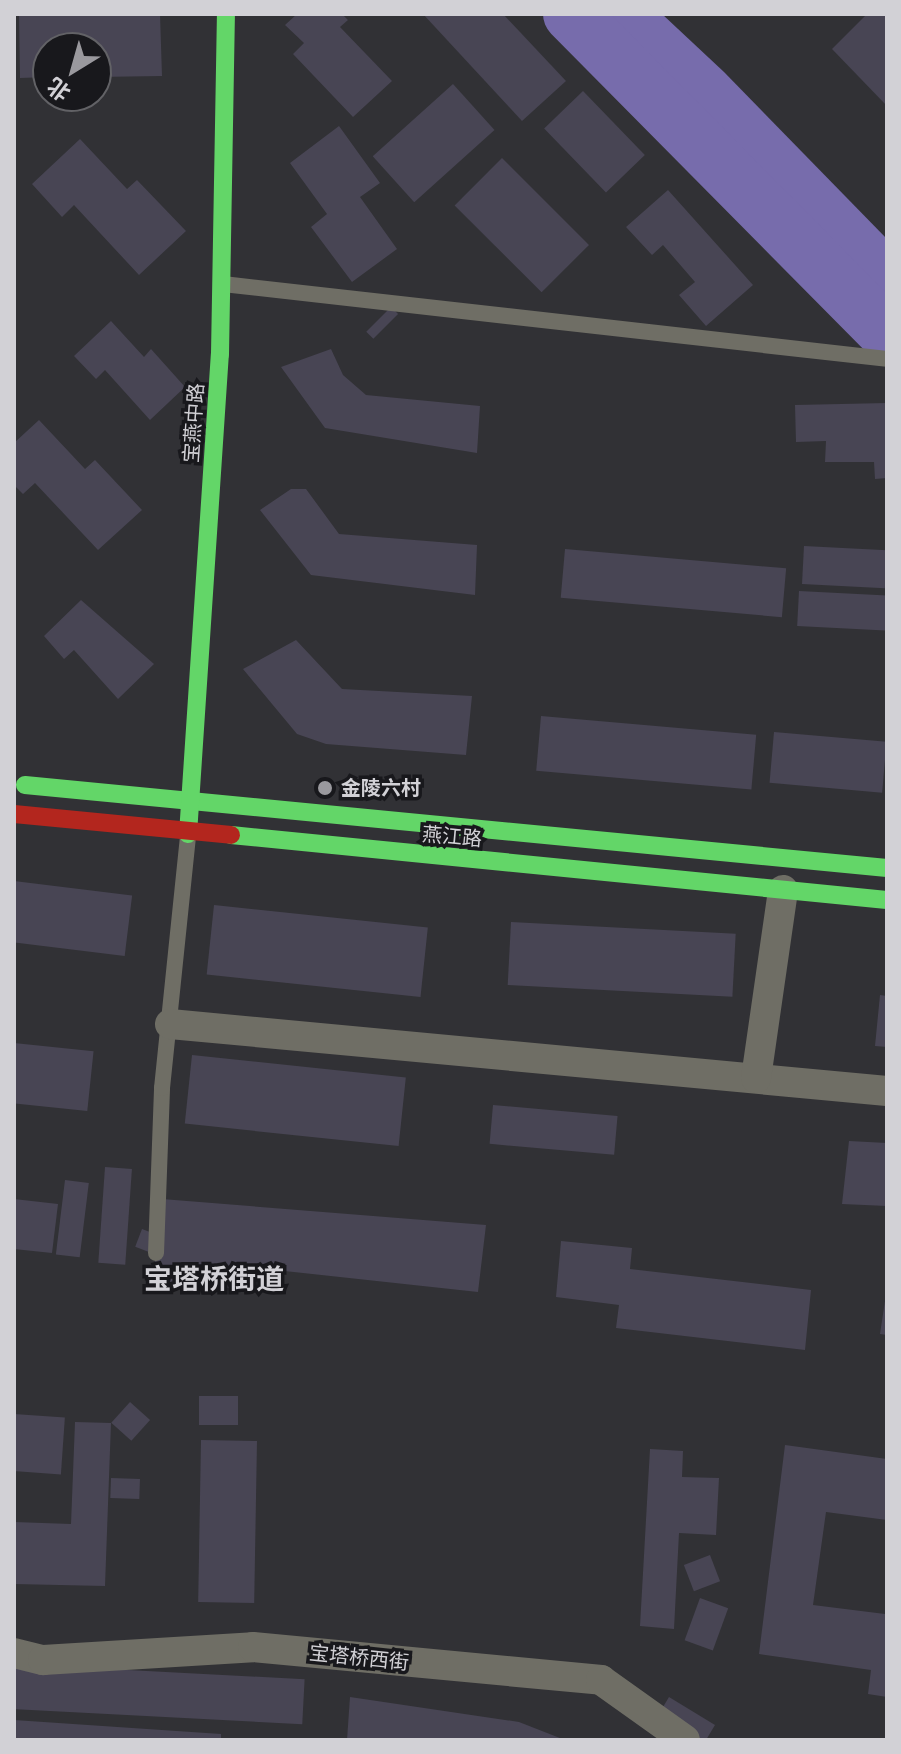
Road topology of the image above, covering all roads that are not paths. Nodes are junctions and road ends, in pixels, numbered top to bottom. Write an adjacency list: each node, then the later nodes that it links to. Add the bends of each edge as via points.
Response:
1 (226, 14): 2 (main road, 宝燕中路)
2 (221, 283): 3 (lane); 5 (main road, 宝燕中路)
3 (887, 359)
4 (14, 784): 5 (main road)
5 (190, 802): 7 (main road, 宝燕中路); 8 (main road)
6 (14, 814): 7 (main road, 燕江路)
7 (188, 834): 9 (main road, 燕江路); 11 (lane)
8 (887, 868)
9 (783, 890): 10 (main road, 燕江路); 12 (street)
10 (887, 900)
11 (170, 1024): 12 (street); 14 (lane)
12 (756, 1078): 13 (street)
13 (887, 1091)
14 (156, 1253)
15 (14, 1653): 16 (street, 宝塔桥西街, via 43,1660 253,1647 601,1680)
16 (685, 1740)

